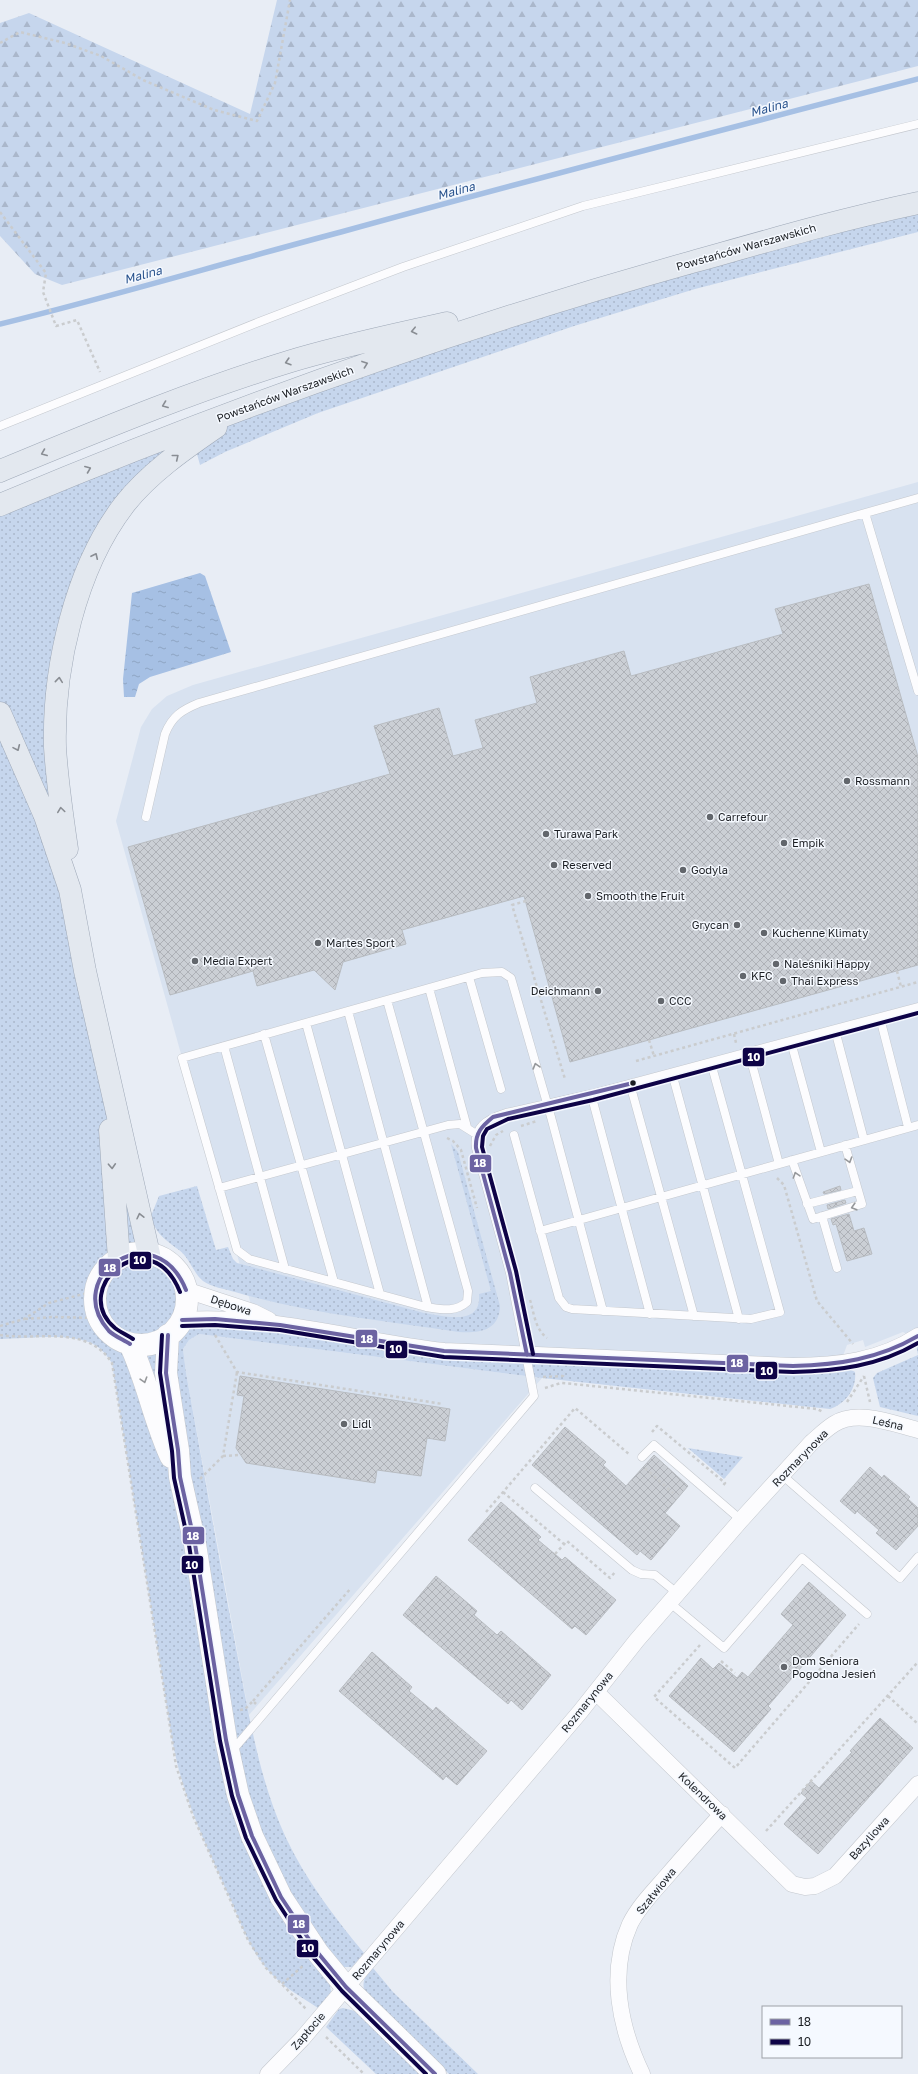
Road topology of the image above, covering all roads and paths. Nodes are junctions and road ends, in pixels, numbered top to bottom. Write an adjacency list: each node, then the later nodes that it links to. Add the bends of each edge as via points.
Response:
1 (290, 0): 2 (path, via 275,83 257,121 214,110 143,80 100,56 65,43 20,32)
2 (0, 43)
3 (918, 124): 7 (lane, via 583,206 403,267)
4 (918, 203): 6 (main road, Powstańców Warszawskich, via 854,217)
5 (0, 212): 7 (path, via 46,273 43,292 56,326 77,320)
6 (575, 295): 8 (main road, Powstańców Warszawskich, one-way to 6, via 414,347); 10 (main road, Powstańców Warszawskich, one-way to 10, via 288,362 186,397)
7 (104, 384): 9 (lane)
8 (246, 408): 12 (main road, Powstańców Warszawskich, one-way to 8); 17 (main road, one-way to 8, via 58,777 56,725 60,667 82,586 103,539 125,504 151,477 194,443)
9 (0, 426)
10 (0, 471)
11 (918, 498): 13 (lane)
12 (0, 506)
13 (865, 513): 14 (lane); 16 (lane, via 180,711 169,723 165,734)
14 (918, 691)
15 (0, 713): 17 (main road, one-way to 17, via 45,816)
16 (146, 816)
17 (70, 890): 41 (main road)
18 (526, 901): 39 (path, via 512,905)
19 (897, 971): 22 (path)
20 (469, 977): 23 (lane); 42 (lane); 44 (lane, one-way to 20, via 511,978 494,971)
21 (918, 982): 22 (path)
22 (901, 987): 35 (path)
23 (429, 988): 24 (lane); 47 (lane)
24 (387, 1000): 26 (lane); 50 (lane)
25 (918, 1007): 27 (lane)
26 (348, 1011): 28 (lane); 54 (lane)
27 (880, 1018): 29 (lane); 48 (lane)
28 (306, 1023): 30 (lane); 58 (lane)
29 (835, 1030): 32 (lane); 53 (lane)
30 (264, 1034): 33 (lane); 61 (lane)
31 (649, 1040): 35 (path)
32 (792, 1042): 34 (lane); 57 (lane)
33 (224, 1046): 63 (lane); 66 (lane, via 182,1058)
34 (749, 1053): 37 (lane); 60 (lane)
35 (654, 1056): 36 (path)
36 (636, 1061)
37 (711, 1063): 38 (lane); 62 (lane)
38 (672, 1073): 40 (lane); 64 (lane)
39 (566, 1079)
40 (630, 1084): 43 (lane); 68 (lane)
41 (110, 1085): 74 (main road, one-way to 41); 75 (main road, one-way to 75, via 109,1125)
42 (501, 1089)
43 (592, 1094): 44 (lane); 70 (lane)
44 (547, 1104): 45 (lane); 52 (lane, via 493,1117 483,1124)
45 (551, 1117): 51 (path); 72 (lane)
46 (918, 1125): 48 (lane)
47 (467, 1127): 50 (lane, via 460,1124 448,1125); 52 (lane)
48 (908, 1127): 53 (lane)
49 (505, 1130): 56 (path, via 496,1135)
50 (424, 1131): 54 (lane); 83 (lane, via 468,1297 467,1302 457,1308)
51 (516, 1131): 73 (lane)
52 (476, 1134): 99 (lane, via 476,1148 510,1273)
53 (864, 1140): 55 (lane)
54 (384, 1142): 58 (lane); 83 (lane)
55 (844, 1145): 57 (lane); 67 (lane, one-way to 67)
56 (489, 1150)
57 (820, 1152): 59 (lane)
58 (343, 1154): 61 (lane); 81 (lane)
59 (792, 1160): 60 (lane); 69 (lane, one-way to 59)
60 (779, 1164): 62 (lane)
61 (301, 1166): 63 (lane); 78 (lane)
62 (742, 1174): 64 (lane); 89 (lane, via 780,1312 759,1318)
63 (260, 1177): 66 (lane); 77 (lane)
64 (702, 1185): 68 (lane); 89 (lane)
65 (784, 1185): 98 (path, via 817,1301 854,1346)
66 (219, 1188): 77 (lane, via 237,1250 249,1259)
67 (858, 1191): 69 (lane); 71 (lane, one-way to 71, via 862,1204)
68 (661, 1197): 70 (lane); 86 (lane)
69 (807, 1204): 71 (lane, via 813,1219)
70 (622, 1208): 72 (lane); 85 (lane)
71 (822, 1216): 76 (lane)
72 (579, 1220): 73 (lane); 84 (lane)
73 (540, 1230): 84 (lane, via 562,1303 572,1309)
74 (149, 1254): 75 (street, via 128,1255); 79 (street, via 162,1258 173,1266)
75 (119, 1259): 80 (street, via 108,1267)
76 (837, 1268)
77 (285, 1269): 78 (lane)
78 (334, 1282): 81 (lane)
79 (186, 1290): 90 (street, Dębowa, via 253,1312); 92 (street, via 186,1305)
80 (95, 1291): 87 (street, via 95,1305); 88 (path, via 49,1303)
81 (380, 1294): 83 (lane)
82 (529, 1296): 96 (path, via 540,1332)
83 (428, 1307)
84 (603, 1311): 85 (lane)
85 (650, 1314): 86 (lane)
86 (694, 1316): 89 (lane)
87 (99, 1318): 88 (path); 97 (street, via 106,1330)
88 (24, 1319): 91 (path)
89 (739, 1319)
90 (274, 1323): 92 (street, Dębowa, via 213,1319); 99 (street, Dębowa, via 410,1347)
91 (0, 1326)
92 (175, 1328): 97 (street, via 150,1344); 113 (street, via 166,1373 178,1450)
93 (210, 1328): 101 (path)
94 (0, 1335): 136 (path, via 73,1337 100,1348 112,1363 176,1766 193,1816 248,1940 266,1968)
95 (918, 1336): 100 (street, Dębowa)
96 (553, 1340)
97 (130, 1344): 113 (street, one-way to 113, via 138,1360 160,1435)
98 (848, 1348)
99 (527, 1355): 100 (street, Dębowa, via 793,1366 840,1364); 128 (lane, via 534,1396)
100 (863, 1368): 102 (path); 105 (path); 106 (path)
101 (237, 1372): 104 (path); 109 (path)
102 (871, 1373)
103 (545, 1388): 106 (path, via 561,1383 817,1409)
104 (443, 1404)
105 (873, 1419): 106 (street, Leśna); 107 (street, Leśna)
106 (840, 1421): 112 (street, Rozmarynowa, via 812,1442)
107 (918, 1430)
108 (240, 1455): 109 (path)
109 (223, 1456): 113 (path)
110 (632, 1456): 116 (path, via 576,1408)
111 (642, 1457): 118 (lane, via 654,1445)
112 (782, 1475): 118 (street, Rozmarynowa); 120 (lane, via 900,1578)
113 (193, 1477): 114 (path); 130 (street, via 195,1544)
114 (201, 1486)
115 (535, 1488): 121 (lane, via 632,1570 655,1575)
116 (503, 1492): 117 (path); 119 (path)
117 (486, 1512)
118 (741, 1520): 121 (street, Rozmarynowa)
119 (564, 1544)
120 (918, 1557)
121 (673, 1598): 123 (lane); 125 (street, Rozmarynowa)
122 (867, 1614): 123 (lane, via 802,1558 724,1648); 123 (path, via 735,1768 654,1697)
123 (708, 1635)
124 (918, 1662): 126 (path)
125 (596, 1692): 132 (street, Kolendrowa); 137 (street, Rozmarynowa)
126 (888, 1696): 129 (path); 133 (path)
127 (235, 1705): 128 (path, via 240,1710 245,1709 253,1701)
128 (264, 1712): 130 (lane)
129 (918, 1724)
130 (229, 1754): 135 (street, via 238,1795 262,1859 293,1918)
131 (918, 1784): 134 (street, Bazyliowa, via 835,1876)
132 (722, 1814): 134 (street, Kolendrowa, via 792,1884); 142 (street, Szałwiowa, via 647,1899 631,1924 620,1956 618,1987 621,2016)
133 (766, 1831)
134 (816, 1886)
135 (318, 1953): 136 (path); 137 (street)
136 (282, 1984): 138 (path)
137 (346, 1987): 138 (street, Zapłocie); 141 (street)
138 (316, 2022): 139 (street, Zapłocie); 140 (path, via 323,2034)
139 (268, 2074)
140 (364, 2074)
141 (435, 2074)
142 (642, 2074)

